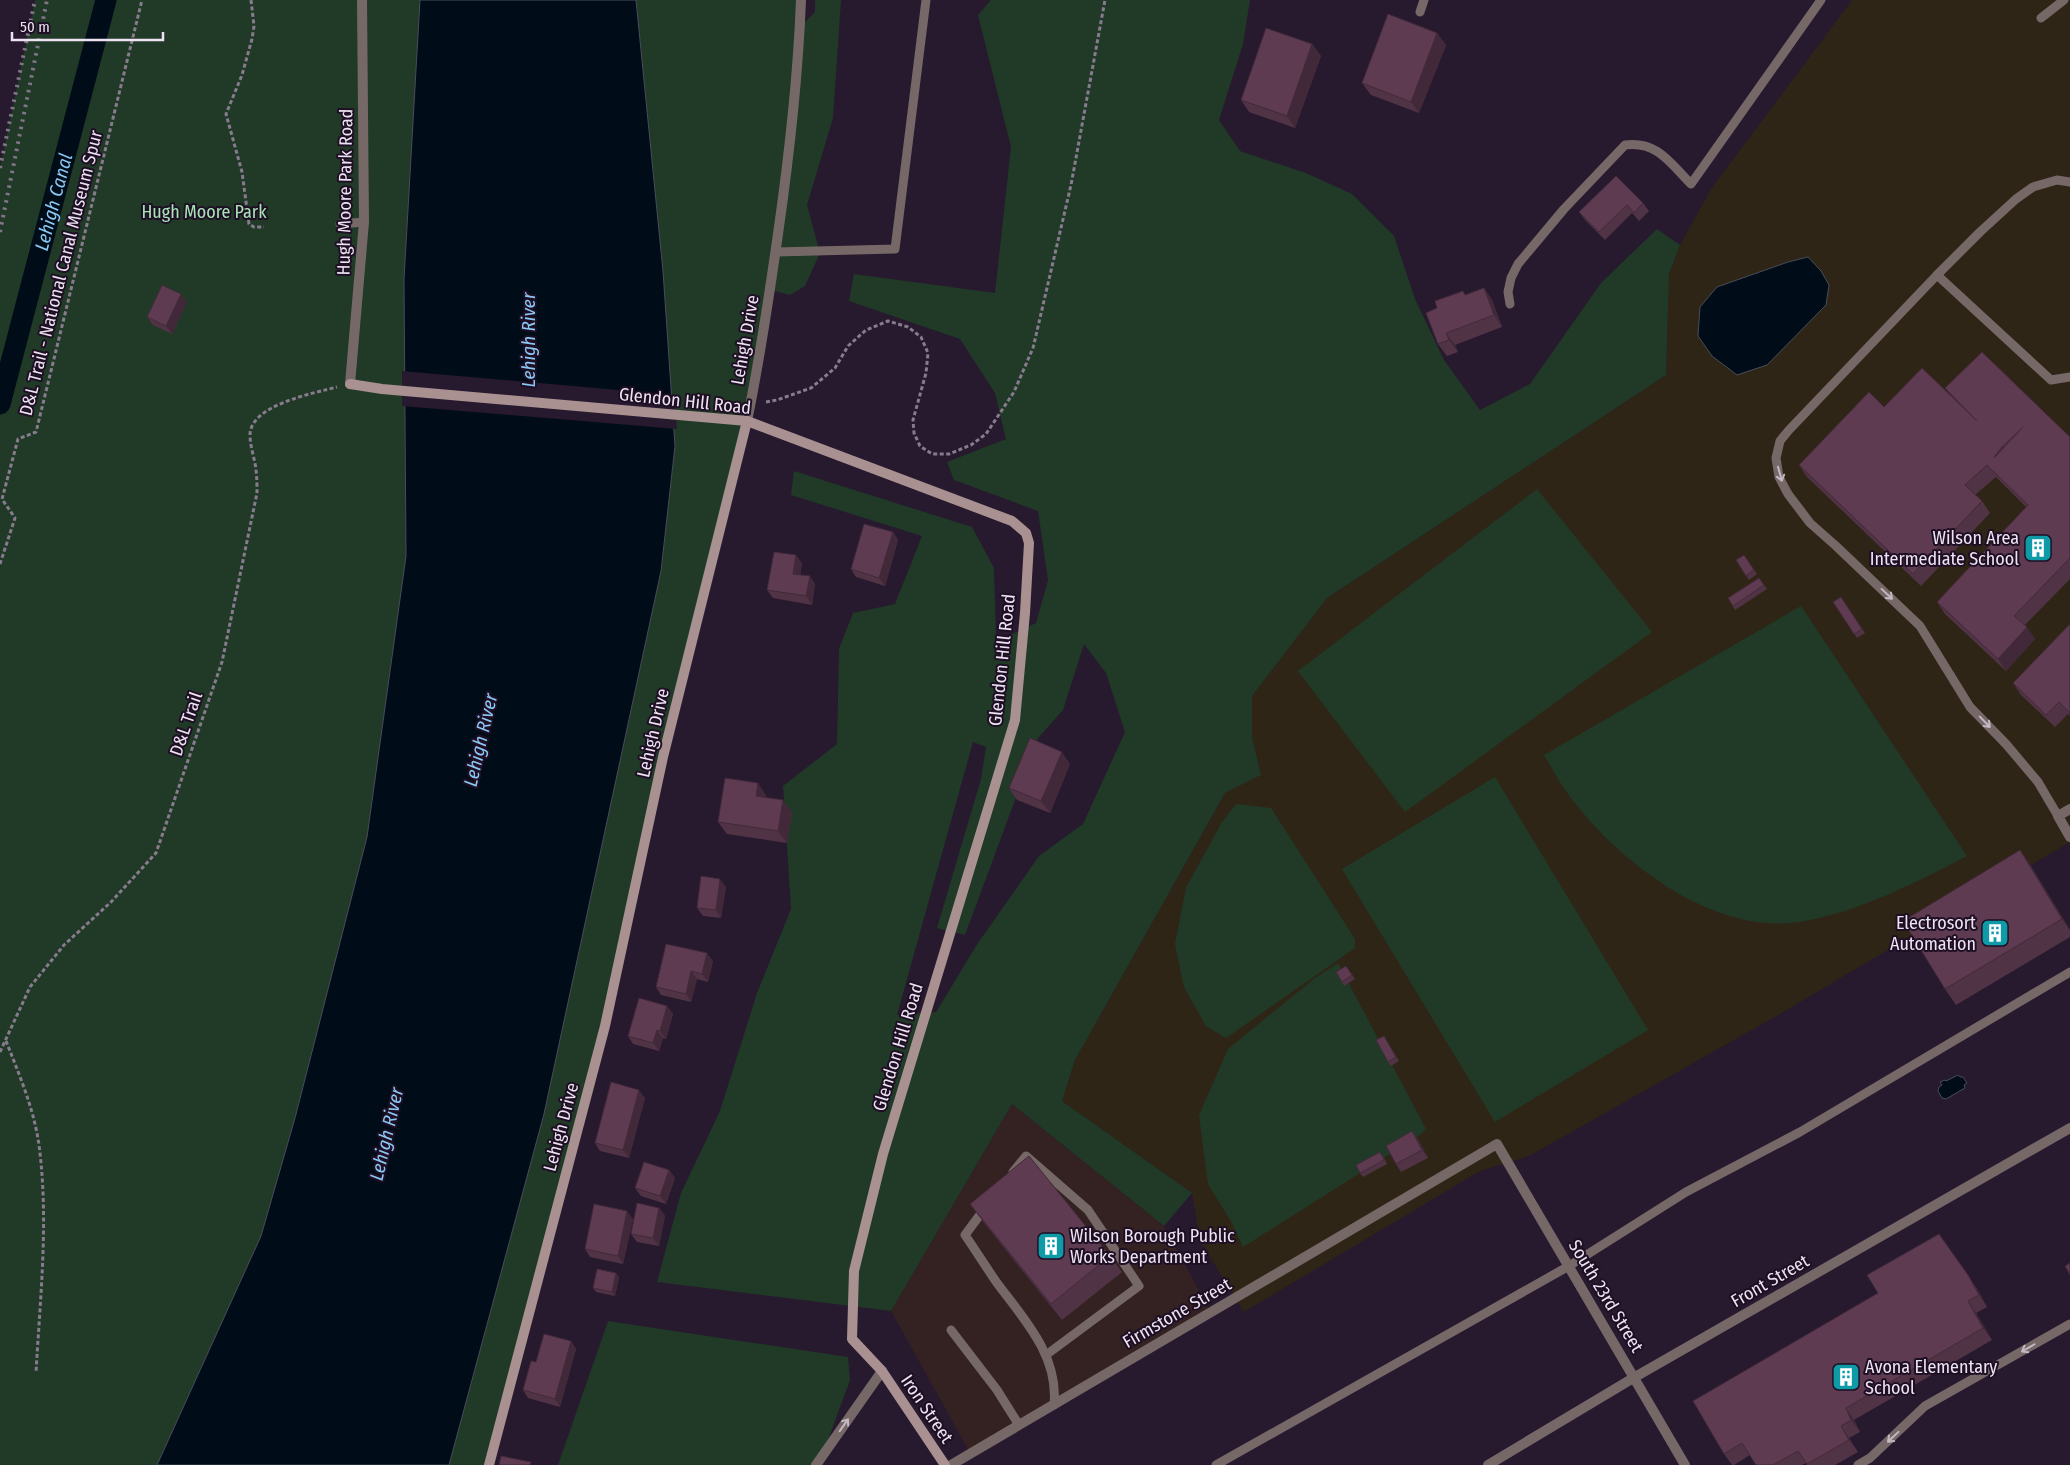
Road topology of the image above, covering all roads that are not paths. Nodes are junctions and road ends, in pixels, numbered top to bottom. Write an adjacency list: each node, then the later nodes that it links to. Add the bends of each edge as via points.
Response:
1 (362, 0): 10 (street, Hugh Moore Park Road)
2 (801, 0): 12 (street, Lehigh Drive, via 788,167)
3 (926, 0): 12 (lane, via 896,249)
4 (1424, 0): 7 (lane)
5 (1821, 0): 14 (lane, via 1691,184 1650,146 1625,145 1564,209 1518,264 1508,292)
6 (2064, 0): 8 (lane)
7 (1420, 12)
8 (2041, 18)
9 (2070, 182): 13 (lane, via 2057,180 2034,187 2016,199)
10 (364, 222): 11 (lane); 16 (street, Hugh Moore Park Road)
11 (340, 224)
12 (776, 252): 17 (street, Lehigh Drive)
13 (1937, 275): 15 (lane, via 2051,380); 19 (lane, one-way to 19, via 1780,441 1776,458 1779,477 1810,523 1920,626 1970,707 2038,782)
14 (1510, 304)
15 (2070, 377)
16 (350, 384): 17 (street, Glendon Hill Road)
17 (747, 421): 30 (street, Glendon Hill Road, via 1012,520 1026,533 1029,543 1015,720 883,1154 854,1271 852,1339); 34 (street, Lehigh Drive, via 663,757 605,1026)
18 (2070, 809): 19 (street)
19 (2058, 816): 20 (street)
20 (2070, 837)
21 (2070, 972): 26 (lane, via 1800,1132 1686,1192)
22 (2070, 1128): 31 (street, Front Street)
23 (1497, 1144): 26 (street, South 23rd Street); 32 (street, Firmstone Street)
24 (1008, 1179): 29 (lane, via 1026,1156 1088,1210 1139,1286)
25 (990, 1203): 29 (lane, via 965,1235)
26 (1569, 1266): 31 (street, South 23rd Street); 38 (lane)
27 (2070, 1324): 41 (lane, one-way to 41, via 1926,1406 1870,1458)
28 (951, 1330): 33 (lane)
29 (1046, 1354): 32 (lane, via 1055,1390)
30 (882, 1371): 35 (street, one-way to 30); 36 (street, Iron Street)
31 (1635, 1377): 39 (street, Front Street); 40 (street, South 23rd Street)
32 (1054, 1405): 33 (street, Firmstone Street)
33 (1019, 1425): 37 (street, Firmstone Street)
34 (489, 1465)
35 (816, 1465)
36 (945, 1465)
37 (951, 1465)
38 (1216, 1465)
39 (1488, 1465)
40 (1685, 1465)
41 (1858, 1465)

